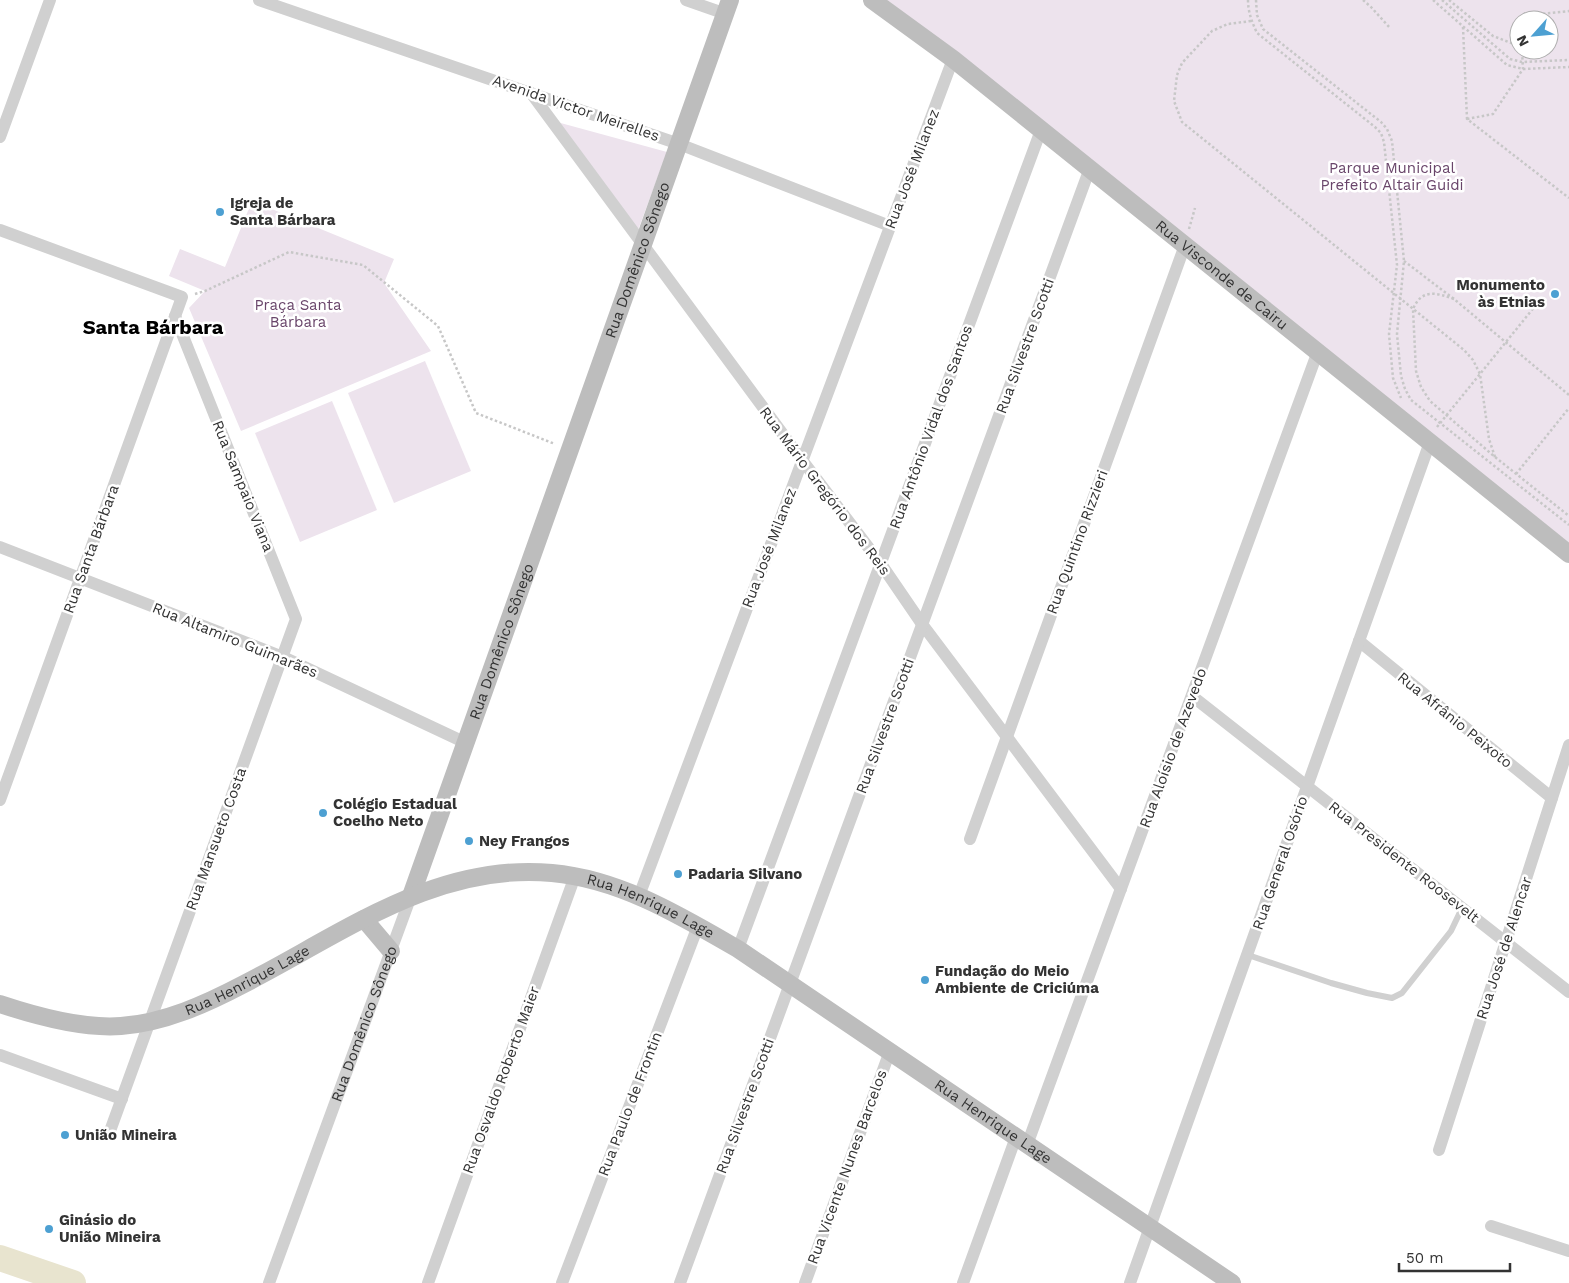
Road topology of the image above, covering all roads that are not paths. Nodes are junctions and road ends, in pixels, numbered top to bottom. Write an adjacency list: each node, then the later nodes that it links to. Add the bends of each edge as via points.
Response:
1 (50, 0): 9 (street)
2 (259, 0): 7 (street, Avenida Victor Meirelles)
3 (686, 0): 5 (street)
4 (872, 0): 6 (street, Rua Visconde de Cairu)
5 (728, 7): 10 (street, Rua Domênico Sônego)
6 (953, 59): 8 (street, Rua Visconde de Cairu); 12 (street, Rua José Milanez)
7 (531, 93): 10 (street, Avenida Victor Meirelles); 15 (street, Rua Mário Gregório dos Reis)
8 (1041, 130): 11 (street, Rua Visconde de Cairu); 22 (street, Rua Antônio Vidal dos Santos)
9 (0, 137)
10 (679, 144): 12 (street, Avenida Victor Meirelles); 15 (street, Rua Domênico Sônego)
11 (1090, 168): 14 (street, Rua Visconde de Cairu); 24 (street, Rua Silvestre Scotti)
12 (890, 226): 19 (street, Rua José Milanez)
13 (0, 230): 16 (street, Rua Santa Bárbara, via 182,297)
14 (1185, 245): 17 (street, Rua Visconde de Cairu); 28 (street, Rua Quintino Rizzieri)
15 (643, 246): 19 (street, Rua Mário Gregório dos Reis); 29 (street, Rua Domênico Sônego)
16 (176, 316): 23 (street, Rua Santa Bárbara); 26 (street, Rua Sampaio Viana, via 296,619)
17 (1318, 351): 18 (street, Rua Visconde de Cairu); 27 (street, Rua Aloísio de Azevedo)
18 (1430, 442): 21 (street, Rua Visconde de Cairu); 25 (street, Rua General Osório)
19 (802, 460): 22 (street, Rua Mário Gregório dos Reis); 38 (street, Rua José Milanez)
20 (0, 547): 23 (street, Rua Altamiro Guimarães)
21 (1569, 554)
22 (880, 564): 24 (street, Rua Mário Gregório dos Reis); 43 (street, Rua Antônio Vidal dos Santos)
23 (80, 578): 26 (street, Rua Altamiro Guimarães); 33 (street, Rua Santa Bárbara)
24 (922, 624): 28 (street, Rua Mário Gregório dos Reis); 46 (street, Rua Silvestre Scotti)
25 (1359, 641): 31 (street, Rua General Osório); 32 (street, Rua Afrânio Peixoto)
26 (283, 656): 29 (street, Rua Altamiro Guimarães); 49 (street, Rua Mansueto Costa)
27 (1192, 696): 31 (street, Rua Presidente Roosevelt); 36 (street, Rua Aloísio de Azevedo)
28 (1007, 736): 34 (street, Rua Quintino Rizzieri); 36 (street, Rua Mário Gregório dos Reis)
29 (466, 743): 37 (street, Rua Domênico Sônego)
30 (1569, 745): 32 (street, Rua José de Alencar)
31 (1307, 786): 39 (street, Rua Presidente Roosevelt); 45 (street, Rua General Osório)
32 (1552, 798): 42 (street, Rua José de Alencar)
33 (0, 800)
34 (970, 839)
35 (575, 876): 37 (street, Rua Henrique Lage, via 535,872 489,874); 38 (street, Rua Henrique Lage); 60 (street, Rua Osvaldo Roberto Maier)
36 (1121, 889): 54 (street, Rua Aloísio de Azevedo)
37 (411, 896): 40 (street, Rua Henrique Lage); 44 (street, Rua Domênico Sônego)
38 (639, 896): 41 (street, Rua Henrique Lage)
39 (1462, 908): 42 (street, Rua Presidente Roosevelt); 45 (lane, via 1451,931 1402,993 1392,998 1331,983)
40 (364, 919): 44 (street); 49 (street, Rua Henrique Lage, via 220,996)
41 (698, 926): 43 (street, Rua Henrique Lage); 61 (street, Rua Paulo de Frontin)
42 (1506, 942): 47 (street, Rua Presidente Roosevelt); 55 (street, Rua José de Alencar)
43 (738, 949): 46 (street, Rua Henrique Lage)
44 (391, 951): 59 (street, Rua Domênico Sônego)
45 (1248, 955): 57 (street, Rua General Osório)
46 (790, 983): 50 (street, Rua Henrique Lage); 62 (street, Rua Silvestre Scotti)
47 (1569, 992)
48 (0, 1004): 49 (street, Rua Henrique Lage, via 87,1025 120,1026)
49 (150, 1022): 52 (street, Rua Mansueto Costa)
50 (890, 1051): 54 (street, Rua Henrique Lage); 63 (street, Rua Vicente Nunes Barcelos)
51 (0, 1055): 52 (street)
52 (122, 1099): 53 (street, Rua Mansueto Costa)
53 (110, 1131)
54 (1022, 1141): 57 (street, Rua Henrique Lage); 64 (street, Rua Aloísio de Azevedo)
55 (1439, 1150)
56 (1492, 1226): 58 (street)
57 (1150, 1228): 65 (street, Rua General Osório); 66 (street, Rua Henrique Lage)
58 (1569, 1251)
59 (269, 1283)
60 (428, 1283)
61 (562, 1283)
62 (680, 1283)
63 (805, 1283)
64 (963, 1283)
65 (1130, 1283)
66 (1232, 1283)

